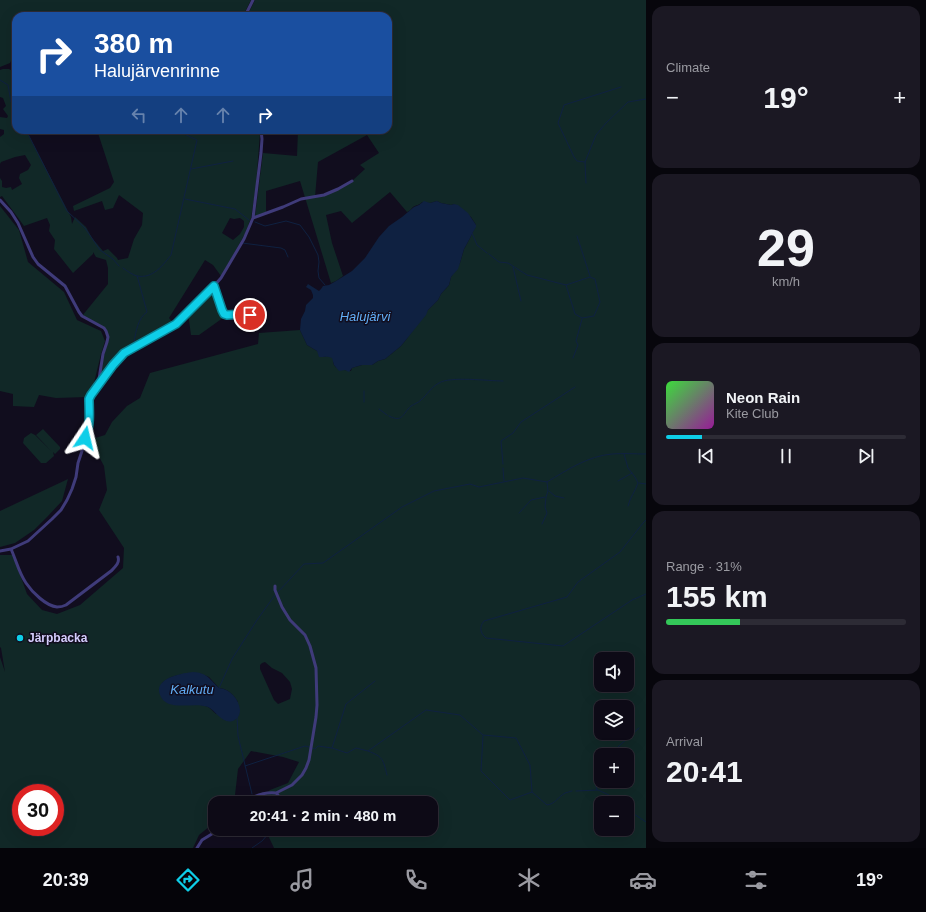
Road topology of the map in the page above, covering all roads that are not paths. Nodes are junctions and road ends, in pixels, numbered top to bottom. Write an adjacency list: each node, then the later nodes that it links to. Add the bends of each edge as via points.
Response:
1 (253, 0): 2 (street)
2 (247, 12)
3 (261, 134): 6 (street)
4 (352, 181): 6 (street, via 324,195 301,199)
5 (0, 200): 9 (street, via 18,222 38,264 65,286 82,316 106,331 108,337)
6 (253, 218): 7 (street, via 244,239)
7 (214, 286): 8 (street, via 224,314); 9 (street, via 176,324 124,353)
8 (264, 318)
9 (97, 386): 10 (street, via 89,399 88,433 67,500 40,531 28,541)
10 (11, 548): 11 (street); 12 (street, via 28,586 42,600 56,607 66,605 111,571 116,566)
11 (0, 551)
12 (118, 557)
13 (275, 586): 14 (street, via 282,607 290,620 305,635 310,646 316,668 317,705 306,768 292,785)
14 (276, 793): 15 (street); 15 (street, via 278,795 275,801)
15 (262, 795): 16 (street)
16 (254, 796)
17 (209, 836): 18 (street)
18 (197, 848)

